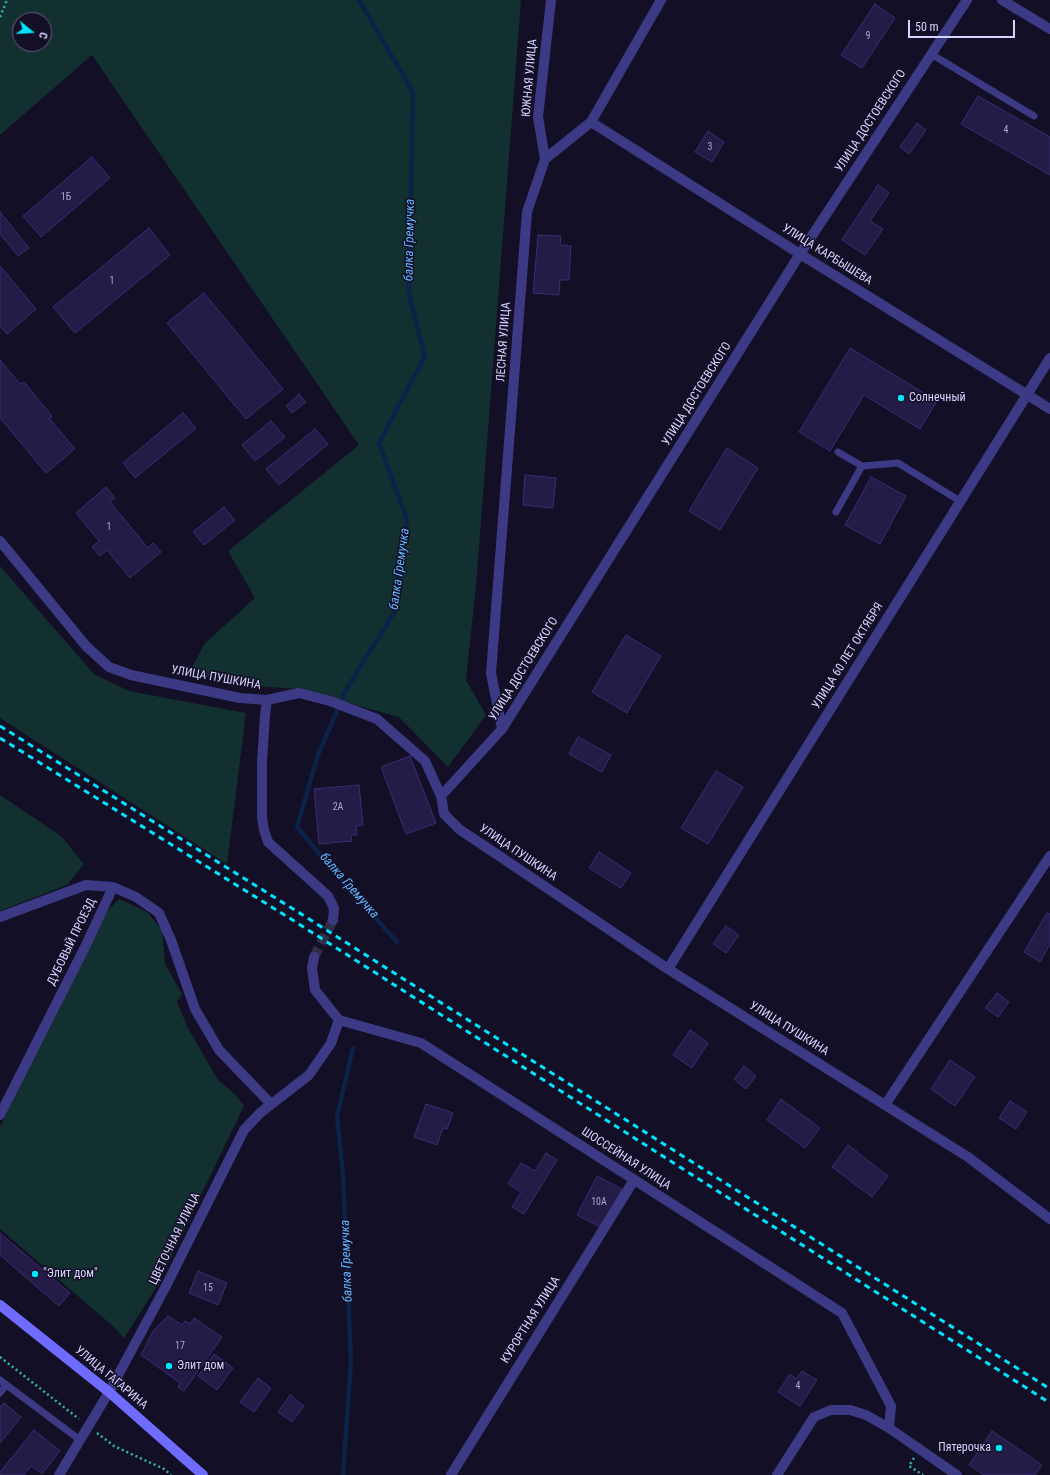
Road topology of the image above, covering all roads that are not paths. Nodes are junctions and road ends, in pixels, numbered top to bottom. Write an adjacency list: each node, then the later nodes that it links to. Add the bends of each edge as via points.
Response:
1 (552, 0): 9 (street, ЮЖНАЯ УЛИЦА, via 538,117)
2 (661, 0): 8 (street)
3 (967, 0): 6 (street, УЛИЦА ДОСТОЕВСКОГО)
4 (1002, 0): 5 (street)
5 (1050, 28)
6 (931, 54): 7 (lane); 10 (street, УЛИЦА ДОСТОЕВСКОГО)
7 (1034, 116)
8 (591, 122): 9 (street); 10 (street, УЛИЦА КАРБЫШЕВА)
9 (545, 159): 20 (street, ЛЕСНАЯ УЛИЦА, via 527,212 491,673)
10 (800, 254): 12 (street, УЛИЦА КАРБЫШЕВА); 20 (street, УЛИЦА ДОСТОЕВСКОГО)
11 (1050, 358): 12 (street, УЛИЦА 60 ЛЕТ ОКТЯБРЯ)
12 (1026, 394): 13 (street, УЛИЦА КАРБЫШЕВА); 16 (street, УЛИЦА 60 ЛЕТ ОКТЯБРЯ)
13 (1050, 409)
14 (838, 452): 15 (lane)
15 (862, 466): 16 (lane, via 898,463); 17 (lane)
16 (960, 501): 27 (street, УЛИЦА 60 ЛЕТ ОКТЯБРЯ)
17 (836, 512)
18 (0, 541): 19 (street, УЛИЦА ПУШКИНА, via 86,646 109,668 240,698)
19 (267, 700): 21 (street, УЛИЦА ПУШКИНА, via 299,693 330,701 377,719 425,762); 25 (street, via 262,762 264,830 268,842 328,896 334,908)
20 (502, 729): 21 (street, УЛИЦА ДОСТОЕВСКОГО)
21 (441, 796): 27 (street, УЛИЦА ПУШКИНА, via 444,814 459,829)
22 (1050, 856): 30 (street)
23 (113, 887): 24 (street, ДУБОВЫЙ ПРОЕЗД, via 86,885); 29 (street, via 136,897 159,913 195,1009 219,1050); 31 (street, ДУБОВЫЙ ПРОЕЗД)
24 (0, 917)
25 (333, 920)
26 (314, 957): 28 (street, via 312,968 315,990)
27 (668, 969): 30 (street, УЛИЦА ПУШКИНА)
28 (339, 1020): 29 (street, ЦВЕТОЧНАЯ УЛИЦА, via 331,1043 309,1075); 32 (street, ШОССЕЙНАЯ УЛИЦА, via 421,1043)
29 (270, 1104): 36 (street, ЦВЕТОЧНАЯ УЛИЦА, via 244,1130 165,1288)
30 (885, 1105): 33 (street, УЛИЦА ПУШКИНА, via 968,1157)
31 (0, 1114)
32 (634, 1180): 38 (street, ШОССЕЙНАЯ УЛИЦА, via 842,1313 891,1406); 42 (street, КУРОРТНАЯ УЛИЦА)
33 (1050, 1219)
34 (0, 1305): 36 (main road, УЛИЦА ГАГАРИНА)
35 (3, 1383): 37 (lane); 39 (lane)
36 (109, 1392): 39 (street, ЦВЕТОЧНАЯ УЛИЦА); 41 (main road, УЛИЦА ГАГАРИНА)
37 (0, 1393)
38 (889, 1428): 43 (street, via 866,1415 850,1410 831,1410 814,1417); 44 (street)
39 (80, 1440): 40 (street, ЦВЕТОЧНАЯ УЛИЦА)
40 (59, 1475)
41 (203, 1475)
42 (451, 1475)
43 (778, 1475)
44 (957, 1475)

